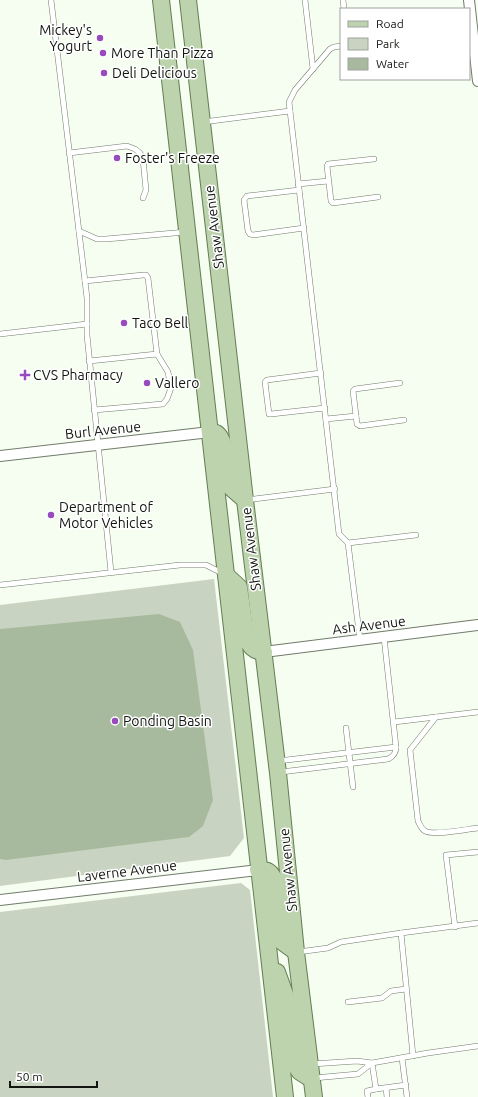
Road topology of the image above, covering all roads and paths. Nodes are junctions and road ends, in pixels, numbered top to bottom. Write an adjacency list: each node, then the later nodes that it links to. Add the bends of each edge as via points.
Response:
1 (51, 0): 11 (lane)
2 (161, 0): 19 (main road, Shaw Avenue)
3 (188, 0): 10 (main road, Shaw Avenue)
4 (305, 0): 7 (lane)
5 (470, 0): 8 (street)
6 (340, 46): 7 (lane, via 330,49)
7 (313, 69): 9 (lane, via 295,90 289,102)
8 (478, 81)
9 (290, 111): 10 (lane); 14 (lane)
10 (202, 122): 36 (main road, Shaw Avenue)
11 (69, 153): 16 (lane, via 123,146 135,149 143,159 146,190); 18 (lane)
12 (374, 159): 13 (lane, via 328,164)
13 (328, 181): 14 (lane); 15 (lane, via 333,203)
14 (299, 187): 17 (lane); 17 (lane, via 247,196 244,200 250,234)
15 (378, 197)
16 (143, 198)
17 (304, 228): 25 (lane)
18 (79, 232): 19 (lane, via 96,239); 20 (lane)
19 (187, 232): 32 (main road, Shaw Avenue)
20 (84, 282): 21 (lane); 23 (lane, via 146,275)
21 (87, 324): 22 (lane); 24 (lane)
22 (0, 334)
23 (157, 354): 24 (lane); 28 (lane, via 168,372 171,388 163,404)
24 (89, 361): 28 (lane)
25 (321, 373): 27 (lane); 27 (lane, via 265,382 269,414)
26 (400, 383): 29 (lane, via 355,389 353,391)
27 (325, 408): 30 (lane)
28 (94, 410): 33 (lane)
29 (356, 416): 30 (lane); 31 (lane, via 357,424 360,426)
30 (326, 419): 35 (lane)
31 (404, 420)
32 (210, 432): 33 (street, Burl Avenue); 36 (main road, via 222,439 229,486); 40 (main road, Shaw Avenue)
33 (98, 444): 34 (street, Burl Avenue); 39 (lane)
34 (0, 456)
35 (335, 489): 36 (lane); 38 (lane, via 340,534)
36 (245, 500): 45 (main road, Shaw Avenue)
37 (416, 535): 38 (lane)
38 (348, 543): 44 (lane)
39 (112, 572): 40 (lane, via 180,564 206,565); 41 (lane)
40 (226, 575): 45 (main road, via 239,587 249,644 257,651); 57 (main road, Shaw Avenue)
41 (0, 585)
42 (478, 625): 43 (street, Ash Avenue)
43 (384, 637): 44 (street, Ash Avenue); 48 (lane)
44 (360, 640): 45 (street, Ash Avenue)
45 (264, 652): 53 (main road, Shaw Avenue)
46 (478, 712): 47 (lane)
47 (436, 717): 48 (lane); 55 (lane, via 410,750 418,821 425,831 432,833)
48 (394, 722): 50 (lane)
49 (346, 728): 51 (lane)
50 (396, 747): 51 (lane); 52 (lane, via 396,752 388,759)
51 (349, 752): 52 (lane); 53 (lane)
52 (350, 763): 53 (lane); 54 (lane)
53 (277, 767): 63 (main road, Shaw Avenue)
54 (353, 788)
55 (478, 828)
56 (478, 852): 60 (lane, via 446,855)
57 (258, 870): 58 (street, Laverne Avenue); 62 (main road, Shaw Avenue); 63 (main road, via 271,873 274,879 281,941)
58 (0, 900)
59 (478, 923): 60 (lane)
60 (455, 926): 61 (lane)
61 (401, 933): 63 (lane); 64 (lane)
62 (266, 936): 70 (main road, via 286,997 295,1066 300,1072); 74 (main road, Shaw Avenue)
63 (296, 952): 70 (main road, Shaw Avenue)
64 (406, 989): 65 (lane, via 391,991 382,998); 67 (lane)
65 (348, 1002)
66 (478, 1046): 67 (lane)
67 (413, 1056): 68 (lane)
68 (402, 1058): 69 (lane); 71 (lane)
69 (372, 1064): 70 (lane, via 357,1061); 70 (lane, via 358,1074); 73 (lane)
70 (311, 1072): 75 (main road, Shaw Avenue)
71 (406, 1085): 72 (lane); 78 (lane)
72 (386, 1088): 73 (lane); 77 (lane)
73 (376, 1089): 76 (lane, via 367,1091)
74 (285, 1097)
75 (314, 1097)
76 (368, 1097)
77 (387, 1097)
78 (407, 1097)

